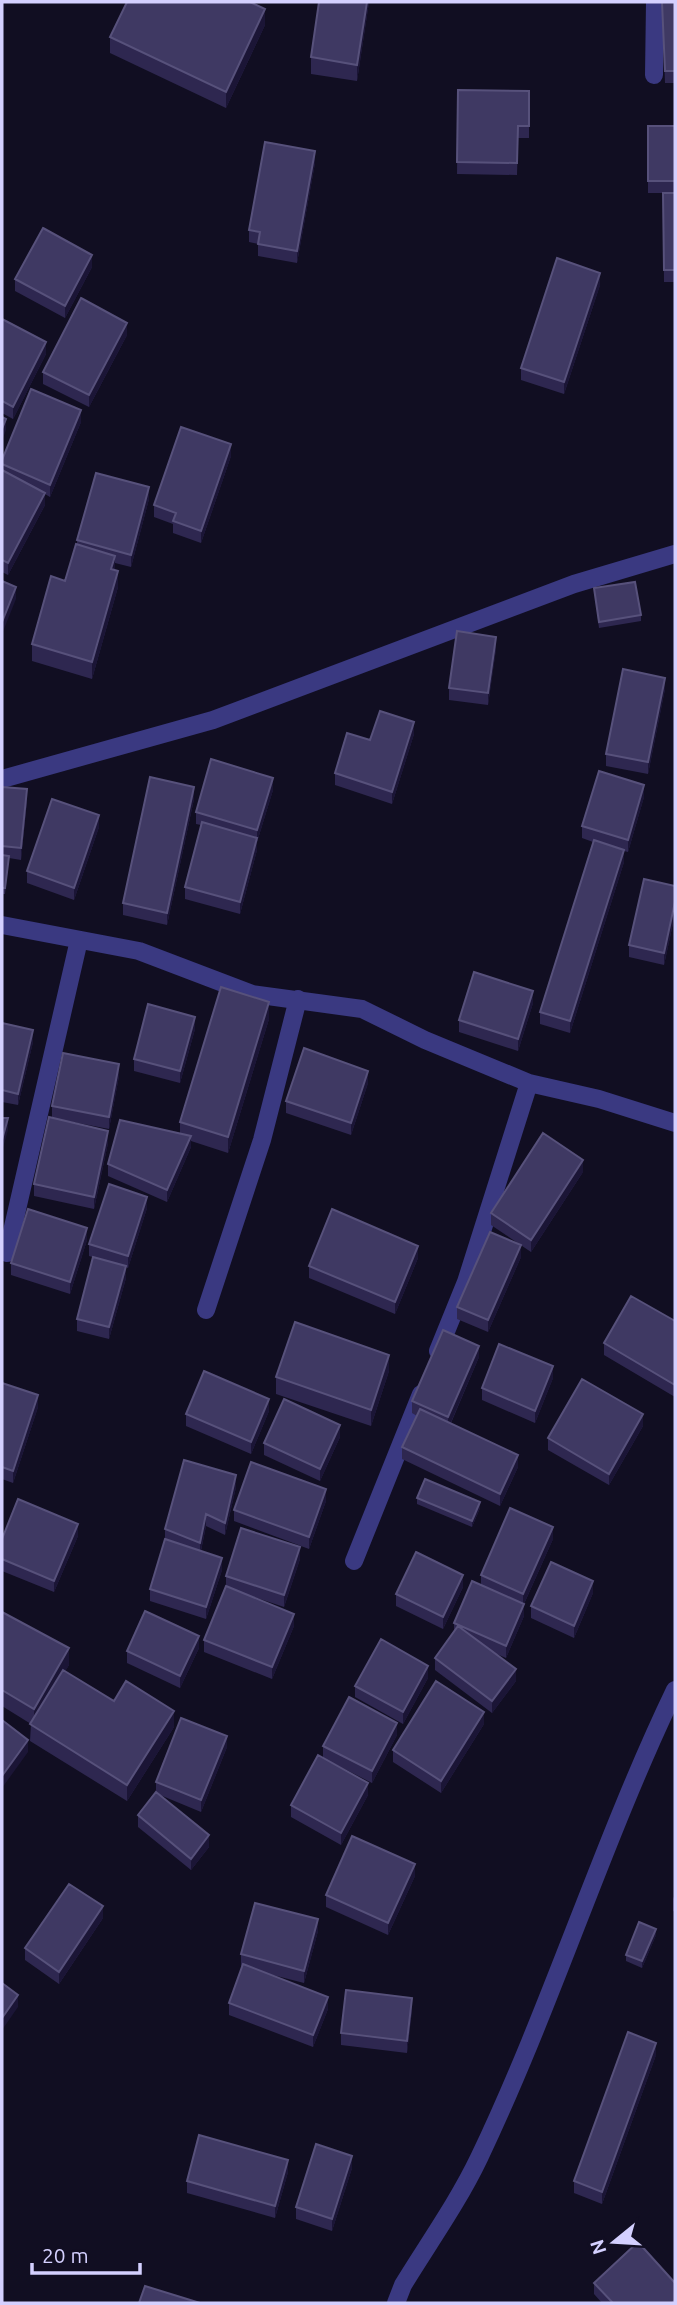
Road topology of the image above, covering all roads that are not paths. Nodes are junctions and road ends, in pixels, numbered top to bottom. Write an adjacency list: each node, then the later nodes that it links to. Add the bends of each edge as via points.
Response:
1 (655, 2): 2 (street)
2 (654, 75)
3 (675, 554): 4 (street, via 575,584 213,720)
4 (2, 779)
5 (2, 925): 6 (street)
6 (79, 940): 7 (street, via 139,951 252,994); 10 (street)
7 (298, 999): 8 (street, via 362,1009); 11 (street, via 262,1140)
8 (529, 1083): 9 (street, via 599,1099); 12 (street, via 467,1282)
9 (675, 1124)
10 (8, 1252)
11 (206, 1310)
12 (354, 1560)
13 (675, 1690): 14 (street, via 636,1772 572,1941 478,2160)
14 (396, 2303)

